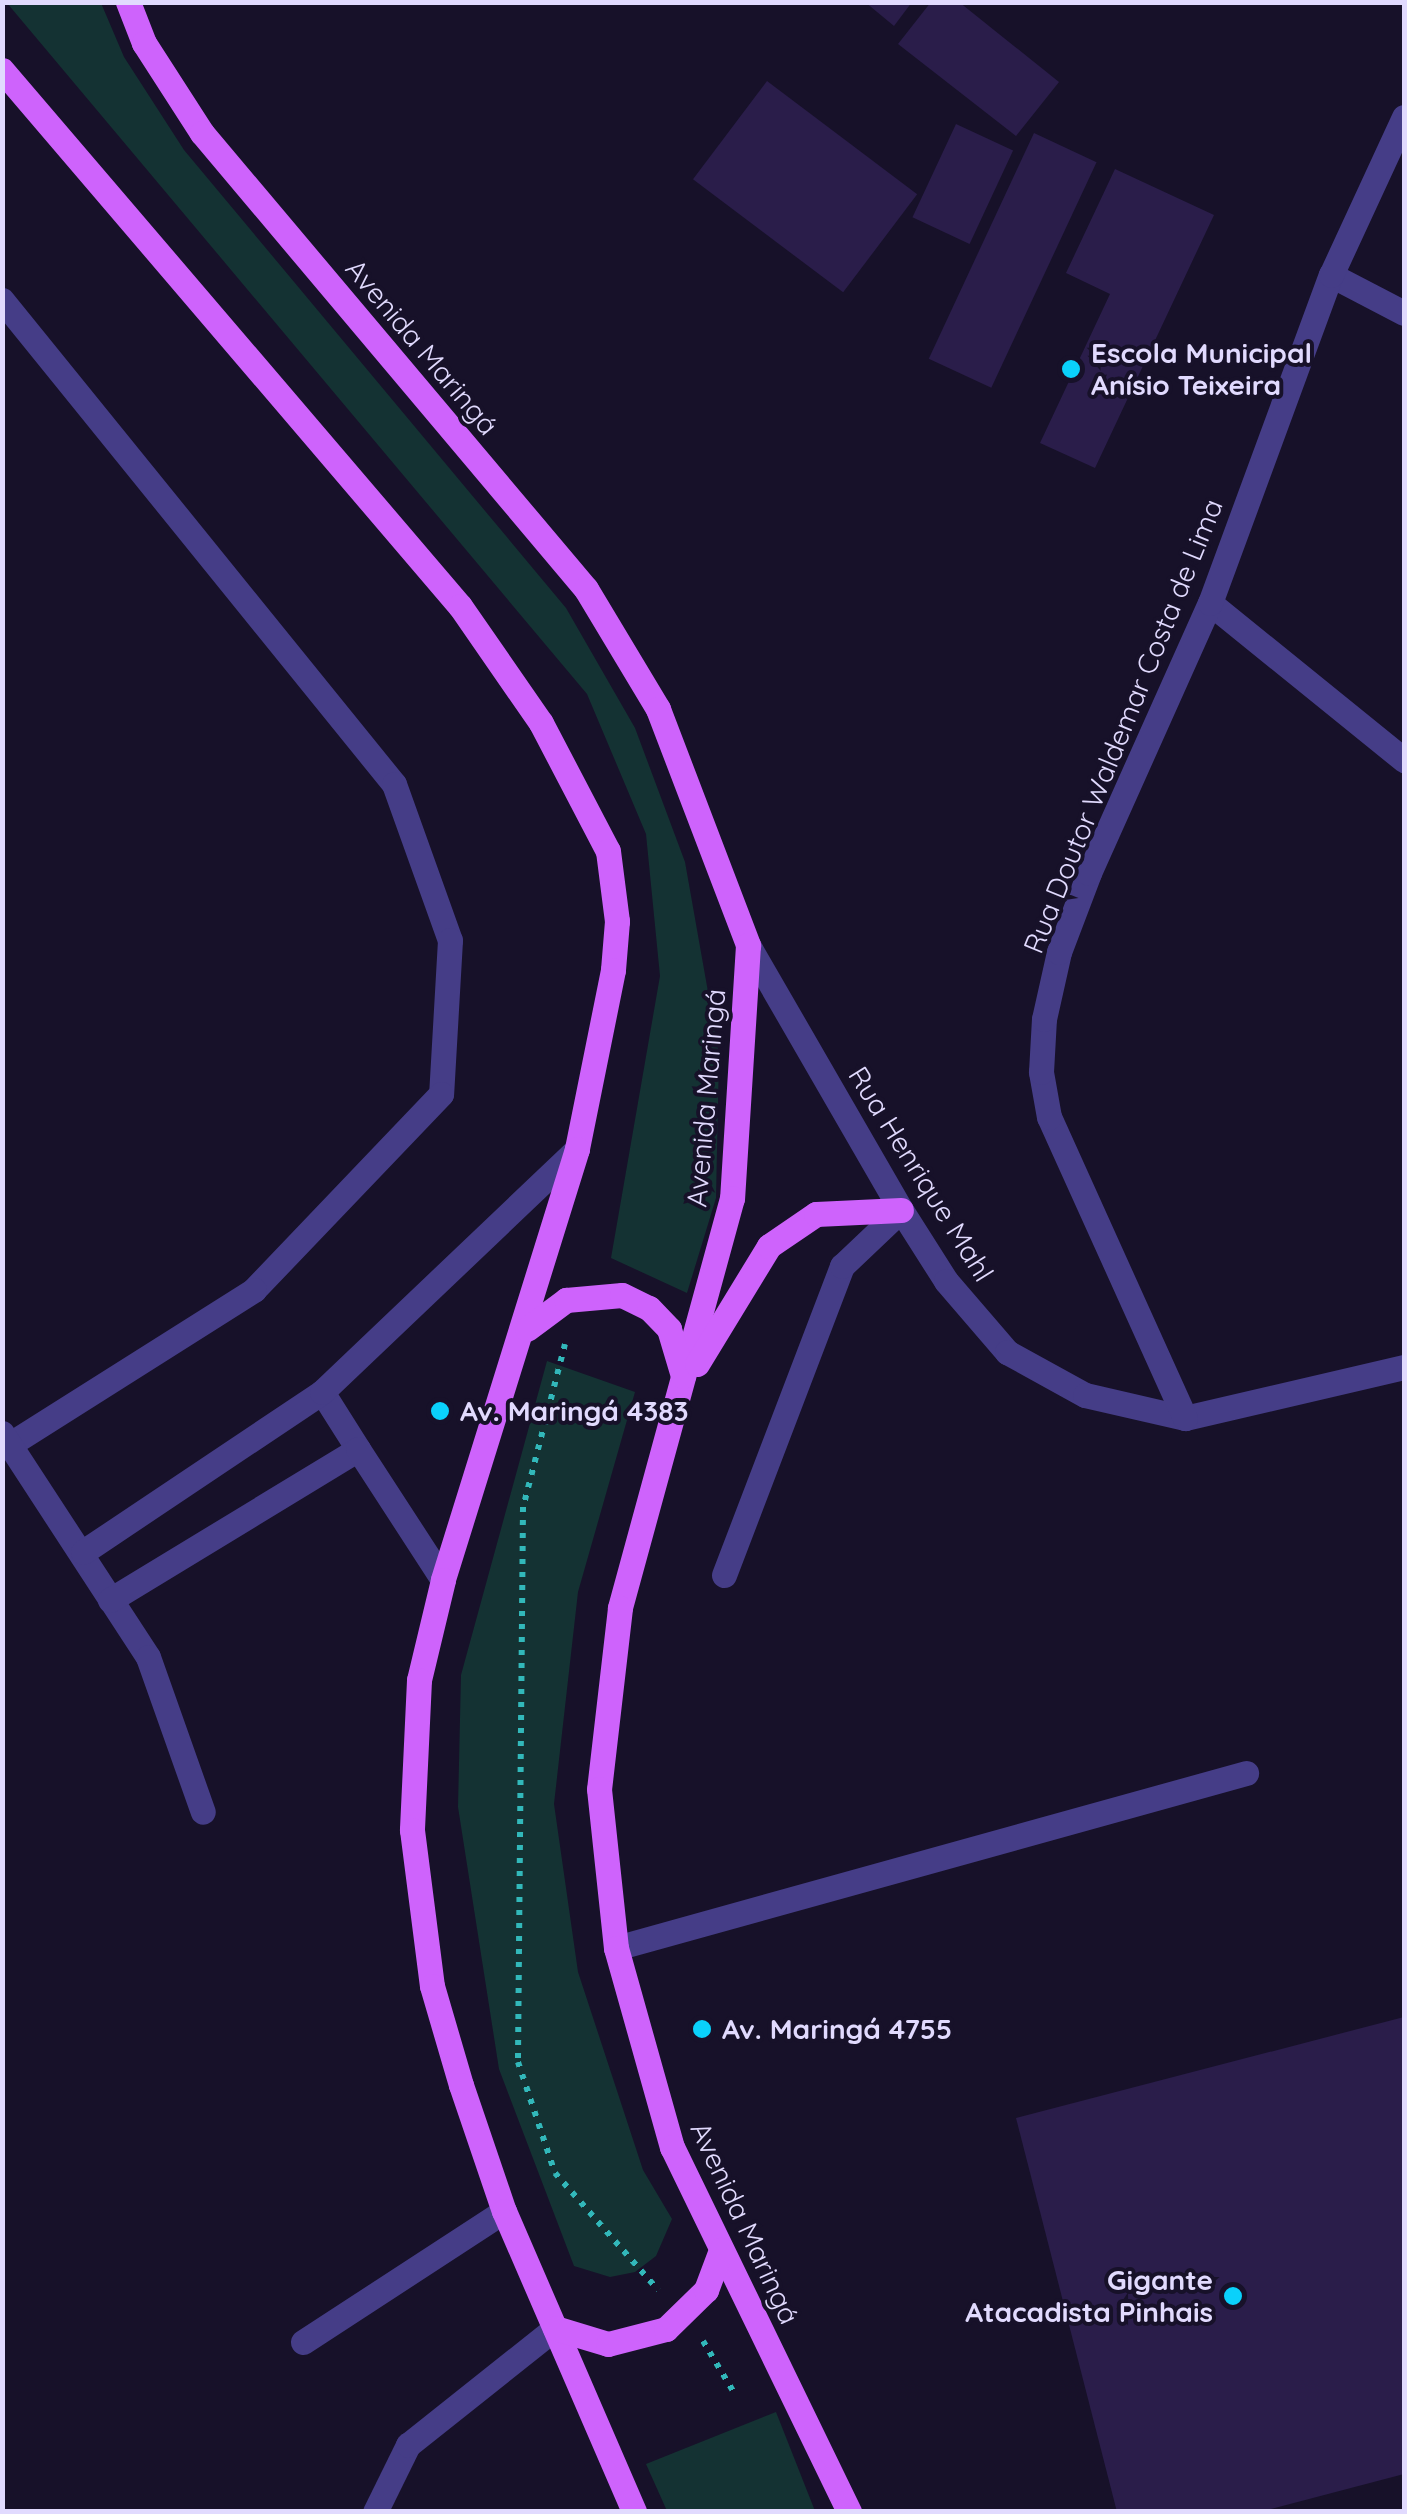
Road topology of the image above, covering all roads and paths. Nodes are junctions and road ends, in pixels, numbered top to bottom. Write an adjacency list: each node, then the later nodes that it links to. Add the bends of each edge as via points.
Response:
1 (128, 2): 9 (main road, Avenida Maringá, via 144,43 202,134 586,589 658,709)
2 (2, 70): 10 (main road, via 460,606 541,723 608,851 616,922 614,970)
3 (1404, 116): 4 (street, Rua Doutor Waldemar Costa de Lima)
4 (1332, 275): 6 (street); 7 (street, Rua Doutor Waldemar Costa de Lima)
5 (2, 300): 18 (street, via 394,784 450,940 441,1094 254,1290)
6 (1404, 313)
7 (1210, 603): 8 (street); 17 (street, Rua Doutor Waldemar Costa de Lima, via 1059,952 1041,1072 1067,1164)
8 (1404, 760)
9 (748, 944): 11 (street, Rua Henrique Mahl); 15 (main road, Avenida Maringá, via 732,1198)
10 (577, 1149): 12 (main road); 16 (street)
11 (901, 1210): 15 (main road, via 816,1214 769,1246); 17 (street, Rua Henrique Mahl, via 946,1280 1007,1352 1084,1396); 21 (street, via 842,1266)
12 (522, 1337): 15 (main road, via 550,1306 585,1294 622,1295 669,1329); 22 (main road)
13 (564, 1348): 29 (path, via 523,1507 520,2079 555,2173)
14 (1404, 1367): 17 (street)
15 (684, 1385): 26 (main road, Avenida Maringá, via 620,1608 600,1789)
16 (322, 1392): 19 (street); 20 (street)
17 (1185, 1418)
18 (6, 1439): 20 (street)
19 (358, 1449): 22 (street); 23 (street)
20 (83, 1552): 23 (street)
21 (724, 1574)
22 (443, 1580): 27 (main road, via 419,1680 412,1830 432,1986)
23 (110, 1600): 25 (street, via 148,1657)
24 (1246, 1773): 26 (street)
25 (202, 1812)
26 (616, 1948): 28 (main road, Avenida Maringá, via 672,2146)
27 (504, 2211): 30 (main road); 31 (street)
28 (721, 2250): 29 (main road, via 706,2290); 35 (main road, Avenida Maringá)
29 (682, 2318): 30 (main road, via 626,2343 589,2342); 32 (path)
30 (555, 2328): 33 (street, via 408,2445); 34 (main road)
31 (303, 2342)
32 (733, 2392)
33 (375, 2512)
34 (634, 2512)
35 (849, 2512)

